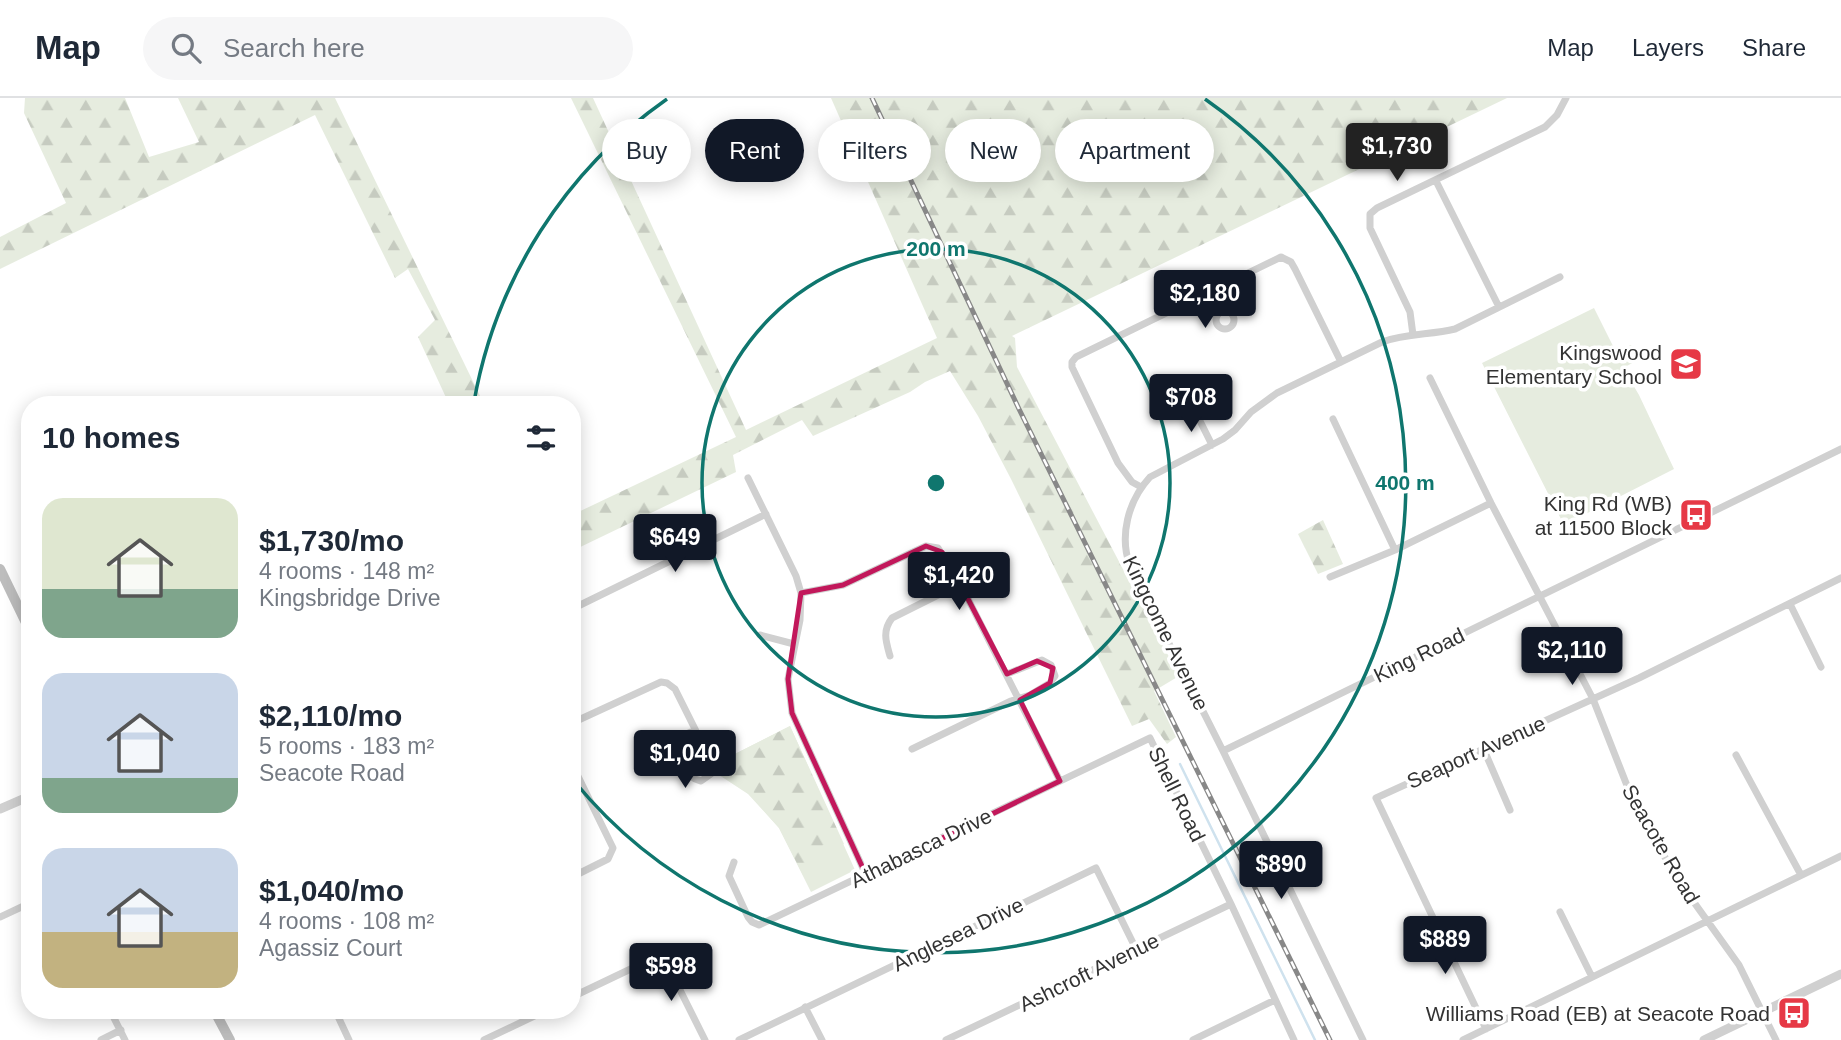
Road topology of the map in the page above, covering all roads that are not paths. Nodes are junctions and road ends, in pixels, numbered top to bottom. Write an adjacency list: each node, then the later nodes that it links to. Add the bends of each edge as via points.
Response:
1 (1566, 98): 2 (street, via 1545,127)
2 (1436, 181): 5 (street); 7 (street, via 1377,208 1368,221 1410,312)
3 (1560, 277): 5 (street)
4 (1214, 289): 6 (street); 8 (street, via 1274,259 1286,258); 15 (street, via 1072,362 1118,463)
5 (1499, 307): 7 (street, via 1455,328)
6 (1223, 312)
7 (1413, 335): 8 (street, via 1382,342)
8 (1341, 362): 12 (street, via 1277,393)
9 (1430, 377): 16 (street, Seacote Road)
10 (1188, 407): 12 (street, via 1196,412)
11 (1333, 419): 18 (street)
12 (1212, 445): 15 (street, via 1163,469)
13 (1841, 449): 25 (street, King Road)
14 (748, 478): 17 (street)
15 (1141, 487): 42 (street, Kingcome Avenue, via 1126,525 1125,553)
16 (1491, 503): 18 (street); 25 (street, Seacote Road)
17 (766, 514): 24 (street); 28 (street)
18 (1395, 550): 21 (street)
19 (0, 569): 29 (main road)
20 (954, 572): 23 (street); 24 (street, via 942,552 926,546 843,585); 26 (street, via 987,557 1001,563 1000,579)
21 (1330, 577)
22 (1841, 578): 27 (street, Seaport Avenue)
23 (960, 584): 26 (street); 32 (street, via 892,618 884,638)
24 (801, 593): 31 (street)
25 (1540, 595): 36 (street, Seacote Road); 42 (street, King Road)
26 (967, 597): 34 (street)
27 (1790, 604): 33 (street); 36 (street, Seaport Avenue)
28 (581, 605)
29 (21, 612)
30 (760, 635): 31 (street)
31 (794, 644): 52 (street, via 788,679 792,713)
32 (890, 656)
33 (1821, 667)
34 (1007, 674): 35 (street); 35 (street, via 1037,660 1053,668 1050,684)
35 (1020, 698): 40 (street); 44 (street)
36 (1593, 699): 41 (street, Seaport Avenue); 58 (street, Seacote Road, via 1637,811)
37 (581, 719): 38 (street, via 662,682 676,689)
38 (697, 733): 38 (street, via 680,737 677,751 687,772 701,781 709,777 713,766)
39 (1150, 738): 44 (street, Athabasca Drive); 54 (street, Shell Road)
40 (912, 749)
41 (1484, 750): 48 (street); 70 (street, Seaport Avenue, via 1376,798)
42 (1223, 751): 83 (street)
43 (1735, 755): 53 (street)
44 (1060, 781): 52 (street, Athabasca Drive)
45 (581, 783): 51 (street, via 612,848 608,859)
46 (21, 800): 47 (street)
47 (0, 809)
48 (1510, 810)
49 (1841, 856): 53 (street)
50 (734, 862): 52 (street, Athabasca Drive, via 729,876 748,917 759,925)
51 (581, 872)
52 (866, 875)
53 (1801, 875): 58 (street)
54 (1231, 904): 59 (street, Ashcroft Avenue); 63 (street, Shell Road)
55 (21, 907): 57 (street)
56 (1560, 912): 61 (street)
57 (0, 917)
58 (1708, 921): 61 (street); 65 (street, Seacote Road, via 1739,965)
59 (1136, 949): 64 (street, Anglesea Drive, via 1096,868); 80 (street, Ashcroft Avenue)
60 (1841, 974): 65 (street)
61 (1592, 977): 70 (street)
62 (581, 994): 77 (street, via 662,954)
63 (1275, 1000): 81 (street); 82 (street, Shell Road)
64 (805, 1007): 78 (street, Anglesea Drive); 79 (street)
65 (1762, 1012): 85 (street); 86 (street, Seacote Road)
66 (115, 1019): 71 (street)
67 (219, 1019): 74 (main road)
68 (339, 1019): 75 (street)
69 (528, 1019): 76 (street)
70 (1486, 1029): 84 (street)
71 (121, 1030): 72 (street); 73 (street)
72 (101, 1040)
73 (125, 1040)
74 (230, 1040)
75 (349, 1040)
76 (484, 1040)
77 (705, 1040)
78 (738, 1040)
79 (822, 1040)
80 (946, 1040)
81 (1193, 1040)
82 (1294, 1040)
83 (1363, 1040)
84 (1464, 1040)
85 (1704, 1040)
86 (1776, 1040)

